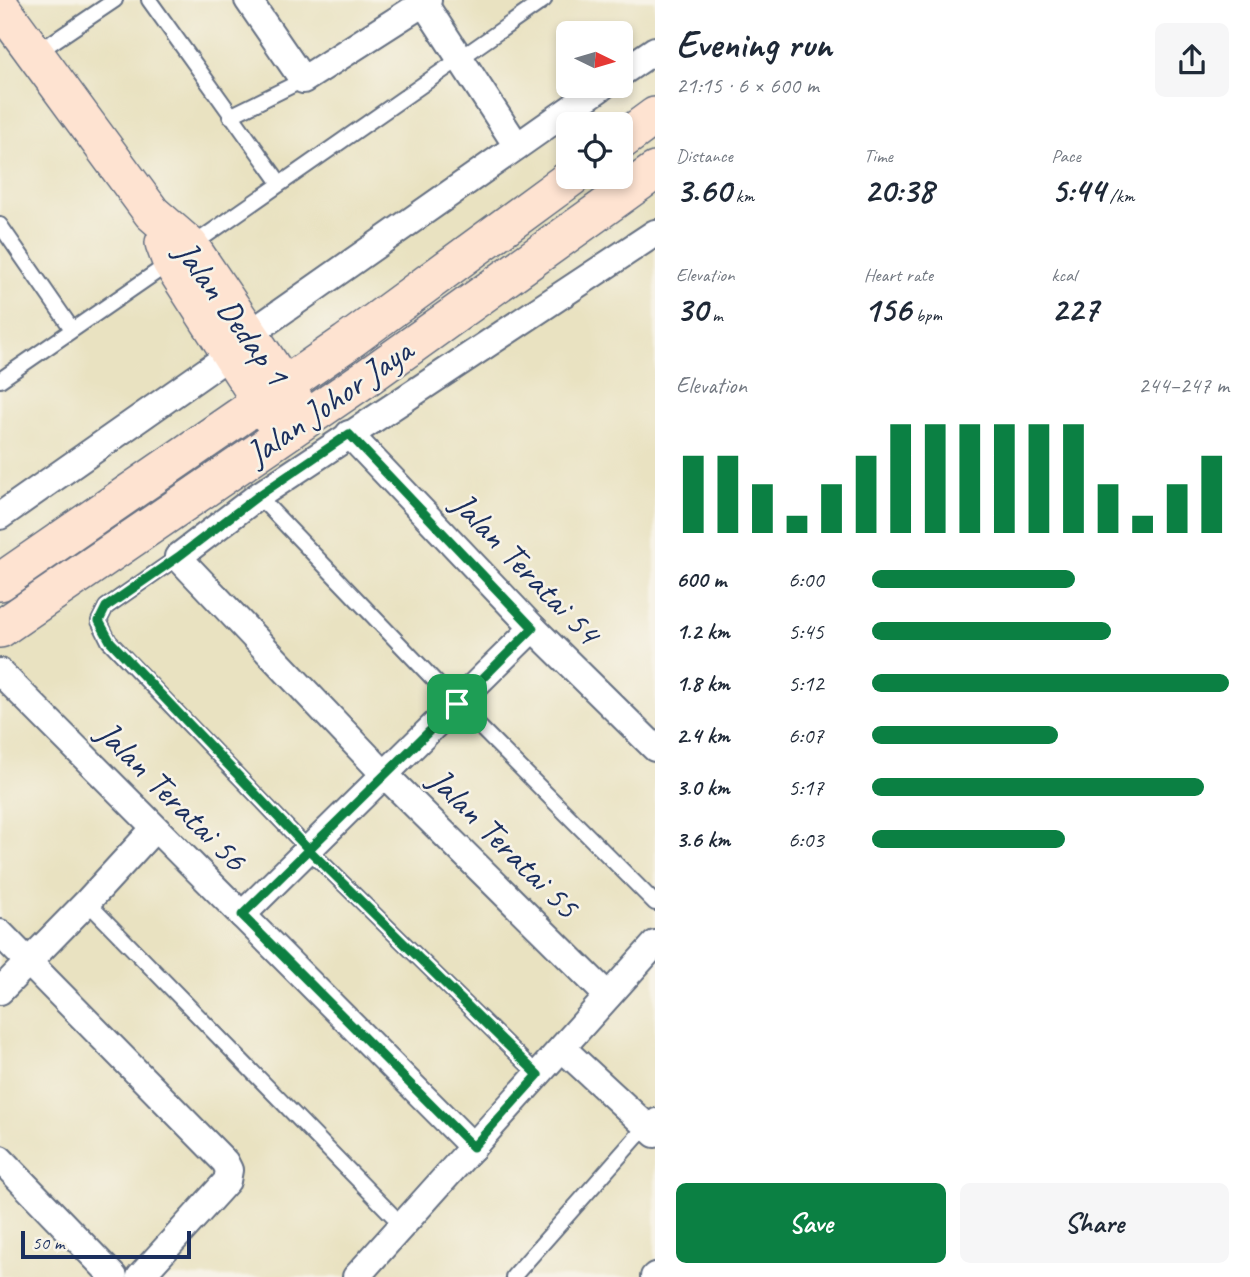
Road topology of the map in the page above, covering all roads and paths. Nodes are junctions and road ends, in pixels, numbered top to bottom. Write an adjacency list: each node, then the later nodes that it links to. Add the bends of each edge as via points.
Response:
1 (115, 0): 8 (lane)
2 (149, 0): 13 (lane)
3 (248, 0): 11 (street)
4 (544, 0): 9 (lane)
5 (425, 1): 9 (street); 11 (street)
6 (0, 6): 8 (main road, Jalan Dedap 1)
7 (655, 50): 10 (street)
8 (34, 55): 22 (main road, Jalan Dedap 1)
9 (459, 59): 16 (street); 18 (lane)
10 (634, 64)
11 (303, 80): 13 (lane)
12 (586, 98): 16 (street)
13 (230, 116): 18 (lane)
14 (655, 116): 15 (main road)
15 (633, 132)
16 (517, 146): 24 (street)
17 (655, 171): 27 (main road, Jalan Johor Jaya)
18 (280, 183): 22 (lane)
19 (556, 189): 26 (main road, Jalan Johor Jaya)
20 (0, 226): 23 (lane)
21 (655, 233): 28 (street)
22 (181, 254): 23 (lane); 24 (main road, Jalan Dedap 1)
23 (72, 329): 25 (lane)
24 (241, 344): 26 (main road, Jalan Dedap 1); 30 (street)
25 (0, 380)
26 (273, 393): 27 (main road, Jalan Dedap 1); 32 (main road, Jalan Johor Jaya)
27 (294, 427): 34 (main road, Jalan Johor Jaya)
28 (349, 434): 29 (street); 33 (street, Jalan Teratai 54)
29 (258, 496): 31 (street); 36 (lane)
30 (0, 516)
31 (178, 557): 38 (street, Jalan Teratai 55); 40 (lane, via 106,607 99,621 110,641)
32 (0, 582)
33 (533, 628): 36 (street); 37 (street, Jalan Teratai 54)
34 (0, 629)
35 (0, 672): 39 (street, Jalan Teratai 56)
36 (457, 704): 38 (street); 42 (lane)
37 (655, 748)
38 (385, 775): 40 (street); 48 (street, Jalan Teratai 55)
39 (154, 829): 41 (street); 43 (street, Jalan Teratai 56)
40 (309, 850): 43 (street); 50 (lane)
41 (87, 902): 46 (street); 54 (lane)
42 (655, 903)
43 (242, 915): 52 (street, Jalan Teratai 56)
44 (0, 933): 46 (street)
45 (655, 944): 48 (street)
46 (28, 963): 47 (street); 56 (street, via 229,1170 227,1181)
47 (0, 991)
48 (608, 996): 49 (street)
49 (562, 1048): 50 (street); 51 (street)
50 (538, 1075): 52 (street)
51 (652, 1125): 58 (lane)
52 (473, 1147): 54 (street)
53 (0, 1159): 55 (street)
54 (402, 1225): 57 (street)
55 (114, 1277)
56 (140, 1277)
57 (356, 1277)
58 (513, 1277)

